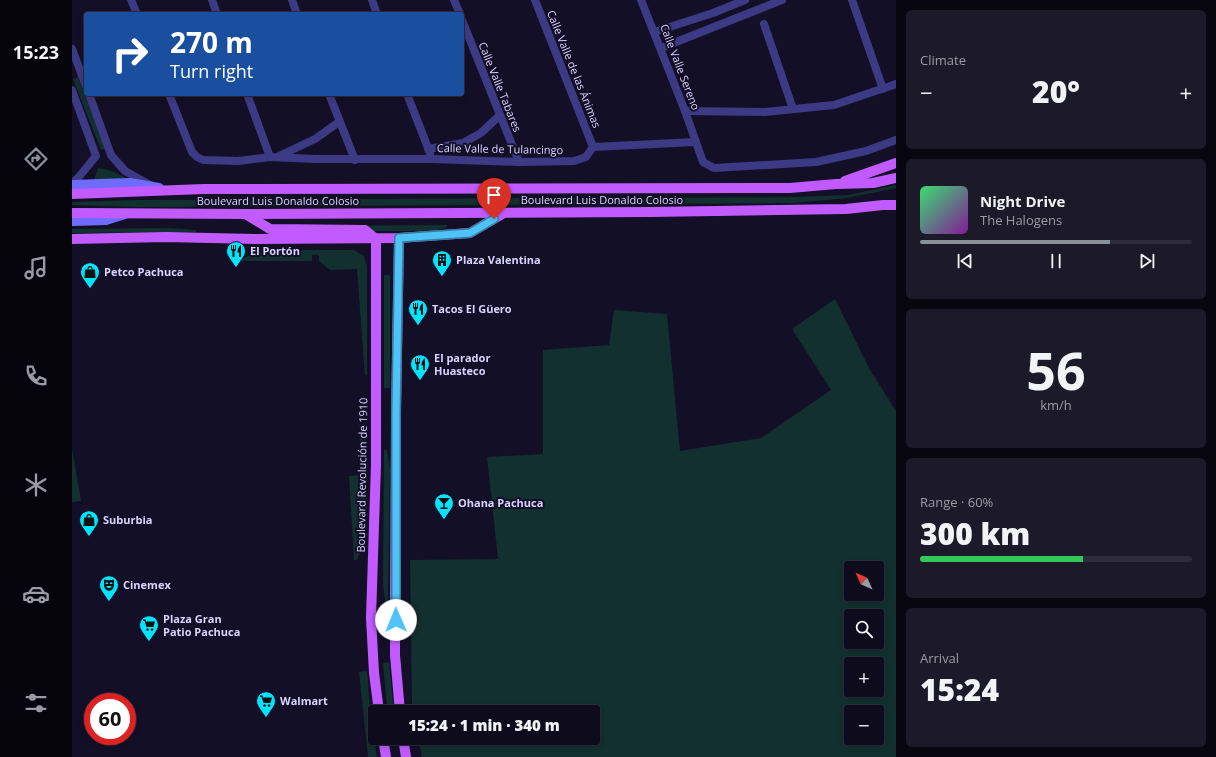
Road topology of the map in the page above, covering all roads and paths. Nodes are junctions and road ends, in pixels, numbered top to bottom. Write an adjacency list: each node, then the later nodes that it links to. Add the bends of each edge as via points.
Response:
1 (131, 0): 11 (street)
2 (212, 0): 12 (street)
3 (292, 0): 13 (street)
4 (372, 0): 14 (street)
5 (454, 0): 15 (street)
6 (535, 0): 37 (street, Calle Valle de las Ánimas)
7 (641, 0): 18 (street, Calle Valle Sereno)
8 (745, 0): 18 (street)
9 (782, 0): 19 (street)
10 (852, 0): 24 (street)
11 (136, 12)
12 (216, 12)
13 (296, 12)
14 (376, 12)
15 (459, 12)
16 (764, 24): 31 (street)
17 (464, 25): 33 (street, Calle Valle Tabares)
18 (654, 32): 19 (street, Calle Valle Sereno)
19 (661, 48): 32 (street, Calle Valle Sereno)
20 (73, 53): 21 (street)
21 (76, 72): 22 (street)
22 (84, 83)
23 (896, 84): 24 (street)
24 (883, 89): 31 (street, via 834,105)
25 (72, 90): 40 (street)
26 (90, 96): 39 (street)
27 (170, 96): 41 (street, Calle Valle de Tulancingo, via 192,152 197,157 203,160 238,161)
28 (248, 96): 41 (street)
29 (330, 96): 34 (street)
30 (409, 96): 38 (street)
31 (794, 109): 32 (street, via 765,112)
32 (685, 110): 36 (street, Calle Valle Sereno)
33 (500, 115): 38 (street, via 481,133 463,142); 44 (street, Calle Valle Tabares)
34 (339, 122): 41 (street, via 315,139); 43 (street)
35 (896, 140): 36 (street, via 866,151 816,162 714,168 703,162)
36 (696, 142): 37 (street)
37 (593, 146): 44 (street, Calle Valle de Tulancingo, via 586,157 574,160)
38 (428, 149): 42 (street)
39 (111, 155): 40 (street); 49 (street, via 125,171)
40 (96, 156): 47 (street)
41 (274, 157): 43 (street, Calle Valle de Tulancingo)
42 (432, 159): 43 (street, Calle Valle de Tulancingo); 44 (street, Calle Valle de Tulancingo)
43 (355, 160)
44 (519, 162)
45 (896, 163): 48 (main road, Boulevard Luis Donaldo Colosio)
46 (896, 178): 48 (main road, Boulevard Luis Donaldo Colosio, via 873,183)
47 (72, 184): 49 (main road, Boulevard Luis Donaldo Colosio, via 130,183)
48 (836, 184): 50 (main road, Boulevard Luis Donaldo Colosio, via 790,188)
49 (156, 188): 50 (main road, Boulevard Luis Donaldo Colosio)
50 (179, 190): 51 (main road, Boulevard Luis Donaldo Colosio)
51 (72, 194)
52 (896, 200): 53 (main road, Boulevard Luis Donaldo Colosio)
53 (883, 205): 54 (main road, Boulevard Luis Donaldo Colosio); 55 (main road, Boulevard Luis Donaldo Colosio, via 846,209)
54 (896, 205)
55 (506, 212): 58 (main road, Boulevard Luis Donaldo Colosio); 61 (main road, via 470,233)
56 (72, 213): 57 (main road, Boulevard Luis Donaldo Colosio)
57 (128, 213): 58 (main road, Boulevard Luis Donaldo Colosio); 59 (main road, Boulevard Luis Donaldo Colosio, via 106,220)
58 (246, 214): 60 (main road, via 270,229 365,230)
59 (72, 221)
60 (376, 238): 61 (main road); 62 (main road); 63 (main road, Boulevard Revolución de 1910, via 376,464 371,618)
61 (399, 238): 64 (main road, via 395,599)
62 (72, 239)
63 (378, 705)
64 (400, 705)
65 (384, 745): 67 (main road)
66 (404, 745): 68 (main road)
67 (386, 757)
68 (406, 757)

